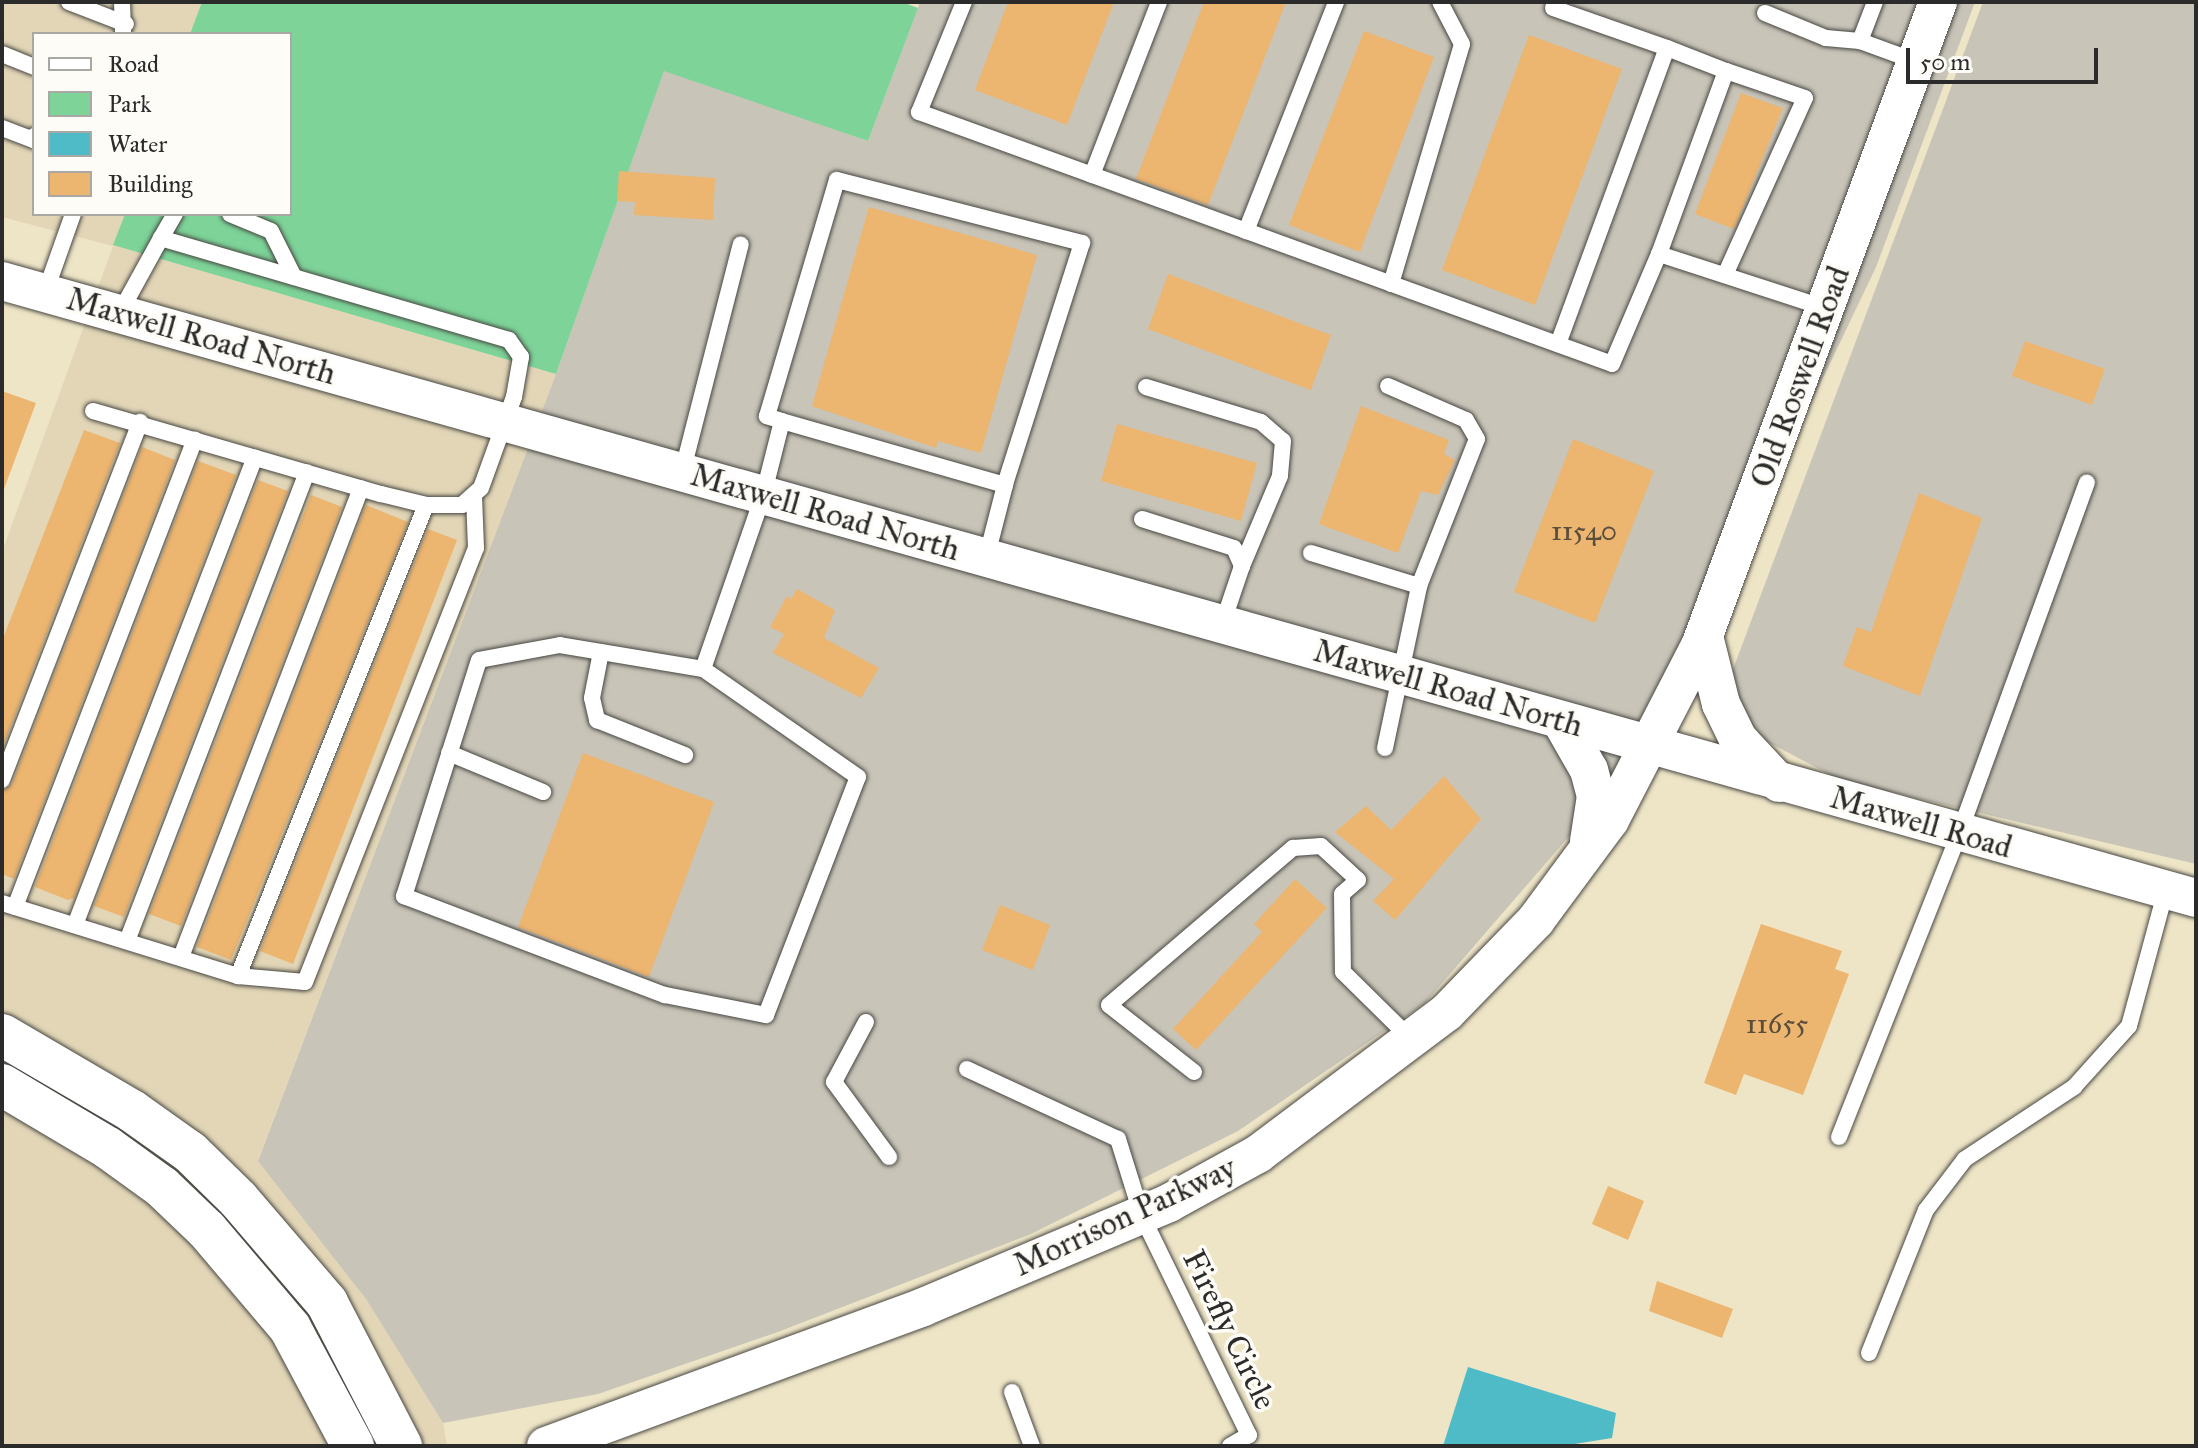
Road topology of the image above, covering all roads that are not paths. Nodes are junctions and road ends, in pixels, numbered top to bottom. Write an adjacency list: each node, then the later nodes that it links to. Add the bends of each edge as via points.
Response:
1 (69, 2): 11 (lane)
2 (122, 2): 11 (lane)
3 (964, 2): 20 (lane, via 919,112)
4 (1159, 2): 20 (lane)
5 (1336, 2): 24 (lane)
6 (1440, 2): 31 (lane, via 1462,44)
7 (1875, 2): 12 (lane)
8 (1938, 2): 15 (street, Old Roswell Road)
9 (1553, 8): 13 (lane)
10 (1765, 13): 12 (lane, via 1826,38)
11 (124, 29)
12 (1860, 41): 15 (lane)
13 (1667, 48): 17 (lane); 35 (lane)
14 (2, 54): 16 (lane)
15 (1915, 61): 33 (street, Old Roswell Road)
16 (32, 66)
17 (1726, 71): 27 (lane); 28 (lane, via 1805,98)
18 (2, 128): 19 (lane)
19 (32, 140)
20 (1092, 175): 24 (lane)
21 (72, 216): 32 (lane)
22 (174, 216): 25 (lane)
23 (235, 216): 29 (lane, via 271,231)
24 (1246, 231): 31 (lane)
25 (161, 238): 29 (lane); 34 (lane)
26 (741, 244): 45 (lane)
27 (1659, 254): 28 (lane); 35 (lane, via 1612,364)
28 (1725, 275): 33 (lane)
29 (294, 277): 41 (lane, via 509,340 521,357)
30 (2, 281): 32 (street, Maxwell Road North)
31 (1391, 284): 35 (lane)
32 (45, 293): 34 (street, Maxwell Road North)
33 (1827, 308): 58 (street, Old Roswell Road)
34 (119, 314): 41 (street, Maxwell Road North)
35 (1558, 344)
36 (1388, 386): 56 (lane, via 1466,420 1477,439)
37 (1146, 387): 55 (lane, via 1261,422 1283,441 1285,455 1270,508)
38 (93, 411): 40 (lane)
39 (782, 421): 47 (lane); 47 (lane, via 767,416 837,180 1082,243); 49 (lane)
40 (140, 422): 42 (lane); 67 (lane)
41 (505, 424): 45 (street, Maxwell Road North); 50 (lane)
42 (195, 439): 43 (lane); 73 (lane)
43 (255, 457): 44 (lane); 74 (lane)
44 (307, 472): 48 (lane); 75 (lane)
45 (682, 473): 49 (street, Maxwell Road North)
46 (2087, 483): 70 (lane)
47 (1005, 485): 54 (lane)
48 (361, 488): 51 (lane); 76 (lane)
49 (763, 496): 54 (street, Maxwell Road North); 60 (lane)
50 (474, 497): 51 (lane, via 462,505); 77 (lane, via 476,548 305,982)
51 (426, 505): 77 (lane)
52 (1142, 519): 55 (lane, via 1234,548)
53 (1311, 553): 56 (lane)
54 (986, 559): 57 (street, Maxwell Road North)
55 (1242, 566): 57 (lane)
56 (1419, 586): 61 (lane)
57 (1222, 625): 61 (street, Maxwell Road North)
58 (1704, 636): 63 (street, Old Roswell Road); 68 (street, via 1721,704 1738,739)
59 (601, 652): 60 (lane); 65 (lane, via 560,645 479,660); 66 (lane, via 592,698 597,720)
60 (703, 669): 65 (lane, via 858,777 766,1015 665,995 404,896)
61 (1400, 676): 62 (street, Maxwell Road North); 64 (lane)
62 (1561, 721): 63 (street, Maxwell Road North); 71 (street, via 1588,763 1596,796)
63 (1648, 745): 68 (street, Maxwell Road); 71 (street, Morrison Parkway, via 1610,820)
64 (1385, 748)
65 (449, 753): 69 (lane)
66 (685, 755)
67 (2, 780)
68 (1779, 783): 70 (street, Maxwell Road)
69 (543, 792)
70 (1959, 834): 72 (street, Maxwell Road); 84 (lane)
71 (1588, 850): 80 (street, Morrison Parkway, via 1536,920 1447,1012)
72 (2181, 894): 87 (lane, via 2129,1026 2074,1087 1965,1159 1926,1210)
73 (9, 905): 74 (lane)
74 (75, 925): 75 (lane)
75 (127, 941): 76 (lane)
76 (181, 957): 77 (lane)
77 (238, 976)
78 (866, 1022): 85 (lane, via 834,1082)
79 (2, 1035): 90 (main road, via 132,1111 190,1152 238,1199 327,1303)
80 (1412, 1040): 82 (lane, via 1343,972 1342,894 1358,880 1321,846 1293,848 1109,1005); 86 (street, Morrison Parkway, via 1258,1154)
81 (967, 1069): 86 (lane, Firefly Circle, via 1118,1139)
82 (1194, 1072)
83 (2, 1085): 89 (main road, via 108,1148 162,1187 207,1230 290,1328)
84 (1839, 1137)
85 (889, 1157)
86 (1142, 1216): 91 (street, Morrison Parkway, via 923,1307); 93 (lane, Firefly Circle, via 1249,1435)
87 (1869, 1353)
88 (1012, 1392): 92 (lane)
89 (353, 1446)
90 (401, 1446)
91 (546, 1446)
92 (1032, 1446)
93 (1230, 1446)

